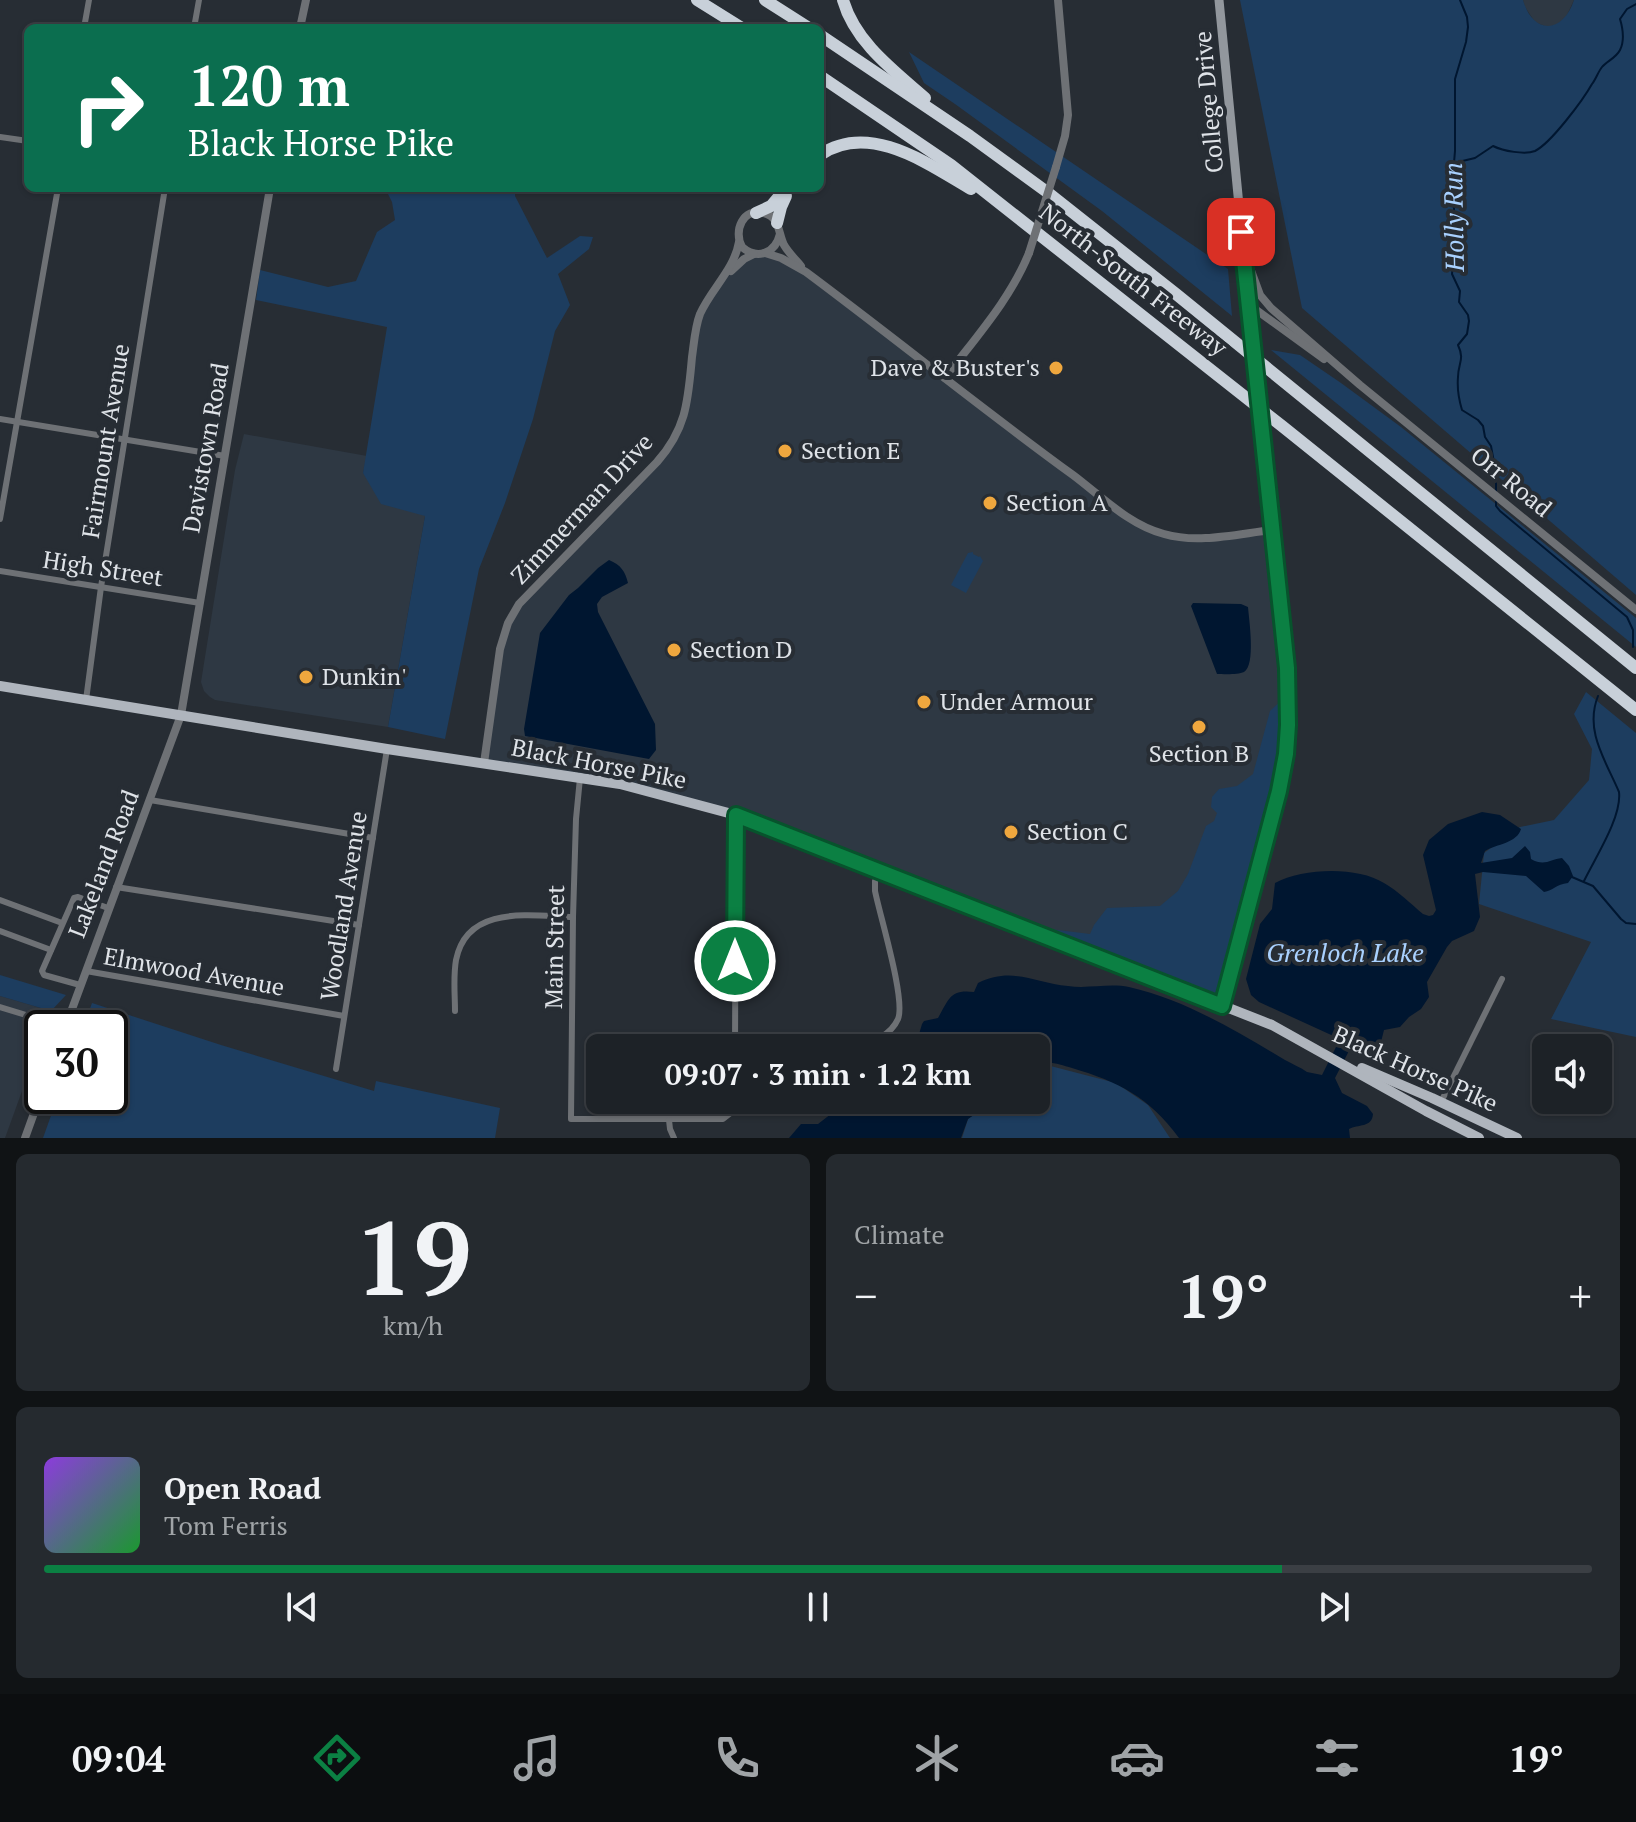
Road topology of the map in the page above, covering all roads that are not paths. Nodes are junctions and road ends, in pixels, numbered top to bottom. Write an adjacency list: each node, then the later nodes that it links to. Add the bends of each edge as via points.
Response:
1 (89, 0): 9 (street)
2 (199, 0): 10 (street)
3 (306, 0): 11 (street)
4 (696, 0): 12 (highway); 13 (highway)
5 (765, 0): 14 (highway)
6 (843, 0): 17 (highway, via 853,24 876,53)
7 (1058, 0): 36 (street, bridge, via 1068,115 1056,167 1020,277)
8 (1219, 0): 30 (main road, College Drive)
9 (85, 24)
10 (195, 24)
11 (301, 24)
12 (727, 24)
13 (735, 24)
14 (803, 24)
15 (824, 38): 17 (highway, North-South Freeway)
16 (824, 79): 26 (highway, North-South Freeway)
17 (970, 136): 48 (highway, North-South Freeway, via 1176,294)
18 (0, 137): 19 (street)
19 (24, 140)
20 (824, 152): 26 (highway, via 850,143 888,147)
21 (57, 192): 39 (street)
22 (164, 192): 40 (street, Fairmount Avenue)
23 (269, 192): 41 (street, Davistown Road)
24 (784, 192): 27 (highway)
25 (787, 192): 28 (highway)
26 (1006, 208): 51 (highway, North-South Freeway)
27 (756, 213): 28 (street, via 768,215); 29 (street, via 740,224)
28 (778, 229): 31 (street, via 775,247); 33 (street)
29 (739, 242): 32 (street); 34 (street, Zimmerman Drive)
30 (1243, 249): 35 (main road, College Drive); 37 (street, Orr Road, via 1265,302)
31 (765, 253): 32 (street); 33 (street)
32 (754, 254): 34 (street, Zimmerman Drive)
33 (806, 272): 36 (street)
34 (717, 286): 54 (street, Zimmerman Drive, via 697,324 686,405 675,438 519,604 508,623)
35 (1248, 304): 37 (street, Orr Road); 43 (main road, College Drive, bridge)
36 (945, 378): 43 (street, via 1143,527 1192,538)
37 (1360, 385): 47 (street, Orr Road)
38 (0, 419): 39 (street)
39 (18, 422): 40 (street); 42 (street)
40 (125, 440): 41 (street); 45 (street, Fairmount Avenue)
41 (226, 456): 46 (street, Davistown Road)
42 (0, 519)
43 (1272, 530): 71 (main road, College Drive, via 1287,668 1286,754)
44 (0, 571): 45 (street, High Street)
45 (101, 587): 46 (street, High Street); 50 (street, Fairmount Avenue)
46 (200, 603): 52 (street, Davistown Road)
47 (1636, 610)
48 (1636, 668)
49 (0, 686): 50 (main road, Black Horse Pike)
50 (86, 700): 52 (main road, Black Horse Pike)
51 (1636, 710)
52 (181, 715): 53 (main road, Black Horse Pike); 56 (street, Lakeland Road)
53 (387, 749): 54 (main road, Black Horse Pike); 58 (street, Woodland Avenue)
54 (484, 763): 55 (main road, Black Horse Pike)
55 (580, 777): 57 (main road, Black Horse Pike); 63 (street, Main Street)
56 (150, 800): 58 (street); 60 (street, Lakeland Road)
57 (736, 815): 59 (main road, Black Horse Pike); 77 (street)
58 (373, 838): 65 (street, Woodland Avenue)
59 (879, 871): 71 (main road, Black Horse Pike); 78 (street, via 875,891 899,1003 899,1015)
60 (116, 887): 62 (street, Lakeland Road); 65 (street)
61 (0, 900): 64 (street)
62 (108, 908): 64 (street, via 74,898); 68 (street, Lakeland Road)
63 (573, 917): 74 (street, via 503,916 477,926 458,952); 85 (street, Main Street, via 571,1119)
64 (62, 923): 67 (street)
65 (359, 925): 76 (street, Woodland Avenue)
66 (0, 931): 67 (street)
67 (51, 950): 70 (street, via 43,974)
68 (86, 971): 70 (street, Lakeland Road); 76 (street, Elmwood Avenue)
69 (1502, 979): 81 (street)
70 (80, 985): 73 (street, Lakeland Road)
71 (1222, 1006): 80 (main road, Black Horse Pike)
72 (0, 1007): 75 (street)
73 (71, 1010)
74 (455, 1011)
75 (24, 1015)
76 (344, 1016): 79 (street, Woodland Avenue)
77 (735, 1034)
78 (885, 1034)
79 (336, 1069)
80 (1378, 1079): 81 (main road, Black Horse Pike); 82 (main road, Black Horse Pike)
81 (1436, 1100): 82 (main road); 89 (main road, Black Horse Pike)
82 (1426, 1111): 88 (main road, Black Horse Pike)
83 (34, 1114): 86 (street)
84 (730, 1114): 85 (street, via 723,1119)
85 (669, 1120): 87 (street)
86 (25, 1138)
87 (674, 1138)
88 (1479, 1138)
89 (1517, 1138)

